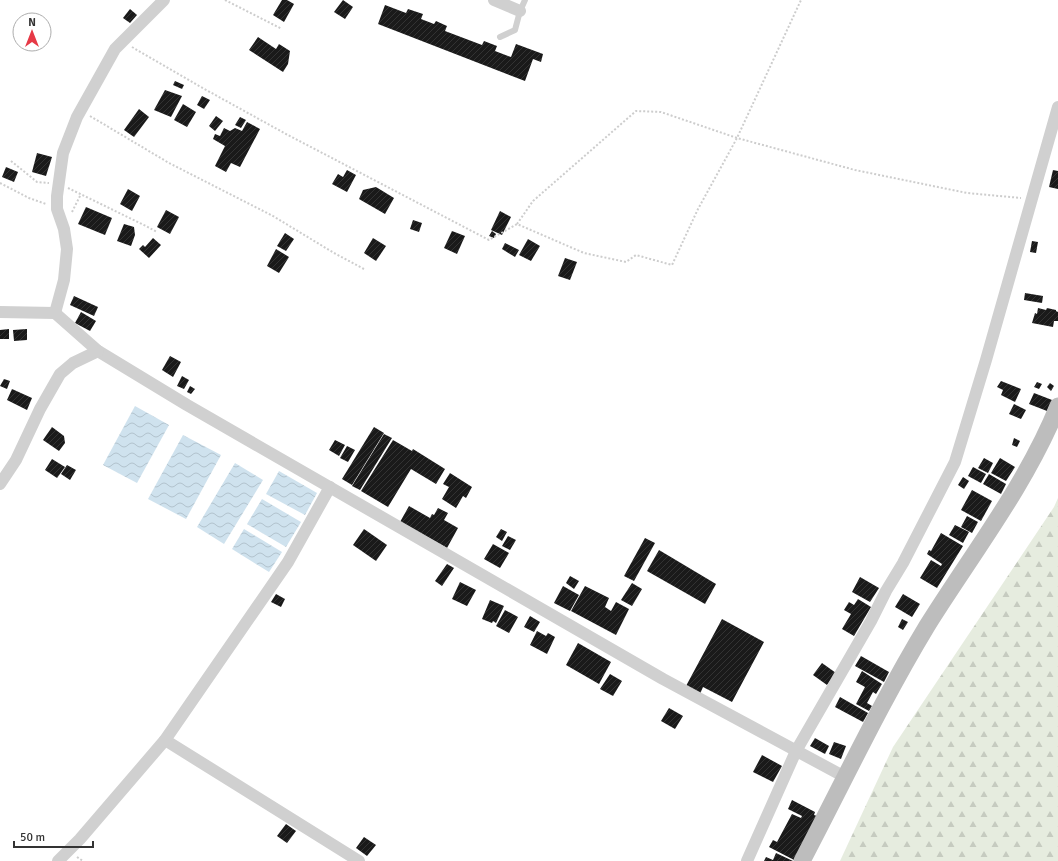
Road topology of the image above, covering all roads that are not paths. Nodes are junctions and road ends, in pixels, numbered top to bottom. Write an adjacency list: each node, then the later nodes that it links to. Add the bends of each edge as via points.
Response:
1 (164, 0): 7 (street, via 115,49 81,110 63,153 57,209 64,229 66,249 64,280)
2 (494, 0): 3 (street)
3 (523, 5): 4 (lane, via 515,30)
4 (500, 37)
5 (1058, 107): 13 (street, via 955,462 903,563)
6 (0, 312): 7 (street)
7 (55, 312): 8 (street)
8 (98, 351): 10 (street, via 73,363 60,374 16,460); 11 (street)
9 (1058, 406): 14 (main road, via 1028,469 927,627)
10 (0, 484)
11 (330, 487): 12 (street, via 288,562); 13 (street, via 663,678)
12 (165, 740): 15 (street); 16 (street)
13 (796, 751): 14 (street); 17 (street)
14 (845, 777): 18 (main road)
15 (58, 861)
16 (359, 861)
17 (747, 861)
18 (802, 861)

